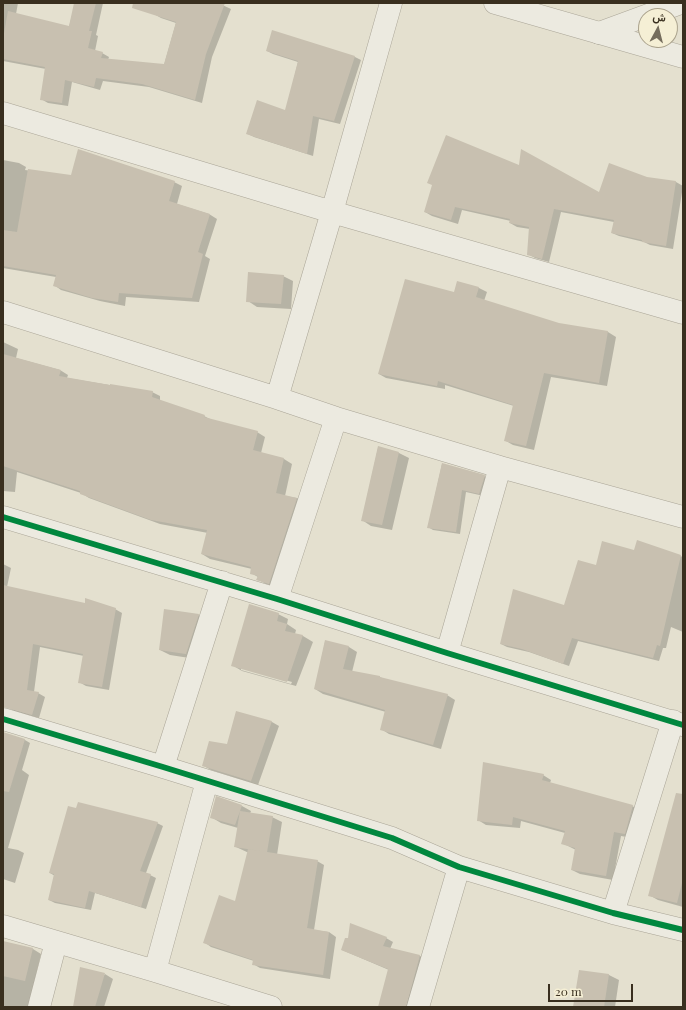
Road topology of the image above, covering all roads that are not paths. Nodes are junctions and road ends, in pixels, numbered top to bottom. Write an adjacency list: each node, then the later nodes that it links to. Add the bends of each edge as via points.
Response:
1 (391, 3): 7 (street)
2 (495, 3): 4 (street)
3 (680, 3): 4 (street)
4 (599, 33): 5 (street)
5 (683, 57)
6 (3, 113): 7 (street)
7 (332, 212): 9 (street); 10 (street)
8 (3, 312): 10 (street)
9 (683, 313)
10 (277, 398): 11 (street)
11 (336, 418): 12 (street); 16 (street)
12 (500, 467): 14 (street); 17 (street)
13 (3, 517): 15 (street)
14 (683, 517)
15 (222, 582): 16 (street); 20 (street)
16 (277, 599): 17 (street)
17 (447, 653): 19 (street)
18 (3, 719): 20 (street)
19 (678, 723): 23 (street)
20 (163, 767): 21 (street)
21 (207, 781): 22 (street, via 392,838); 27 (street)
22 (458, 867): 23 (street); 30 (street)
23 (613, 913): 25 (street)
24 (3, 926): 26 (street)
25 (683, 930)
26 (56, 942): 27 (street); 28 (street)
27 (155, 971): 29 (street)
28 (39, 1007)
29 (271, 1007)
30 (418, 1007)

